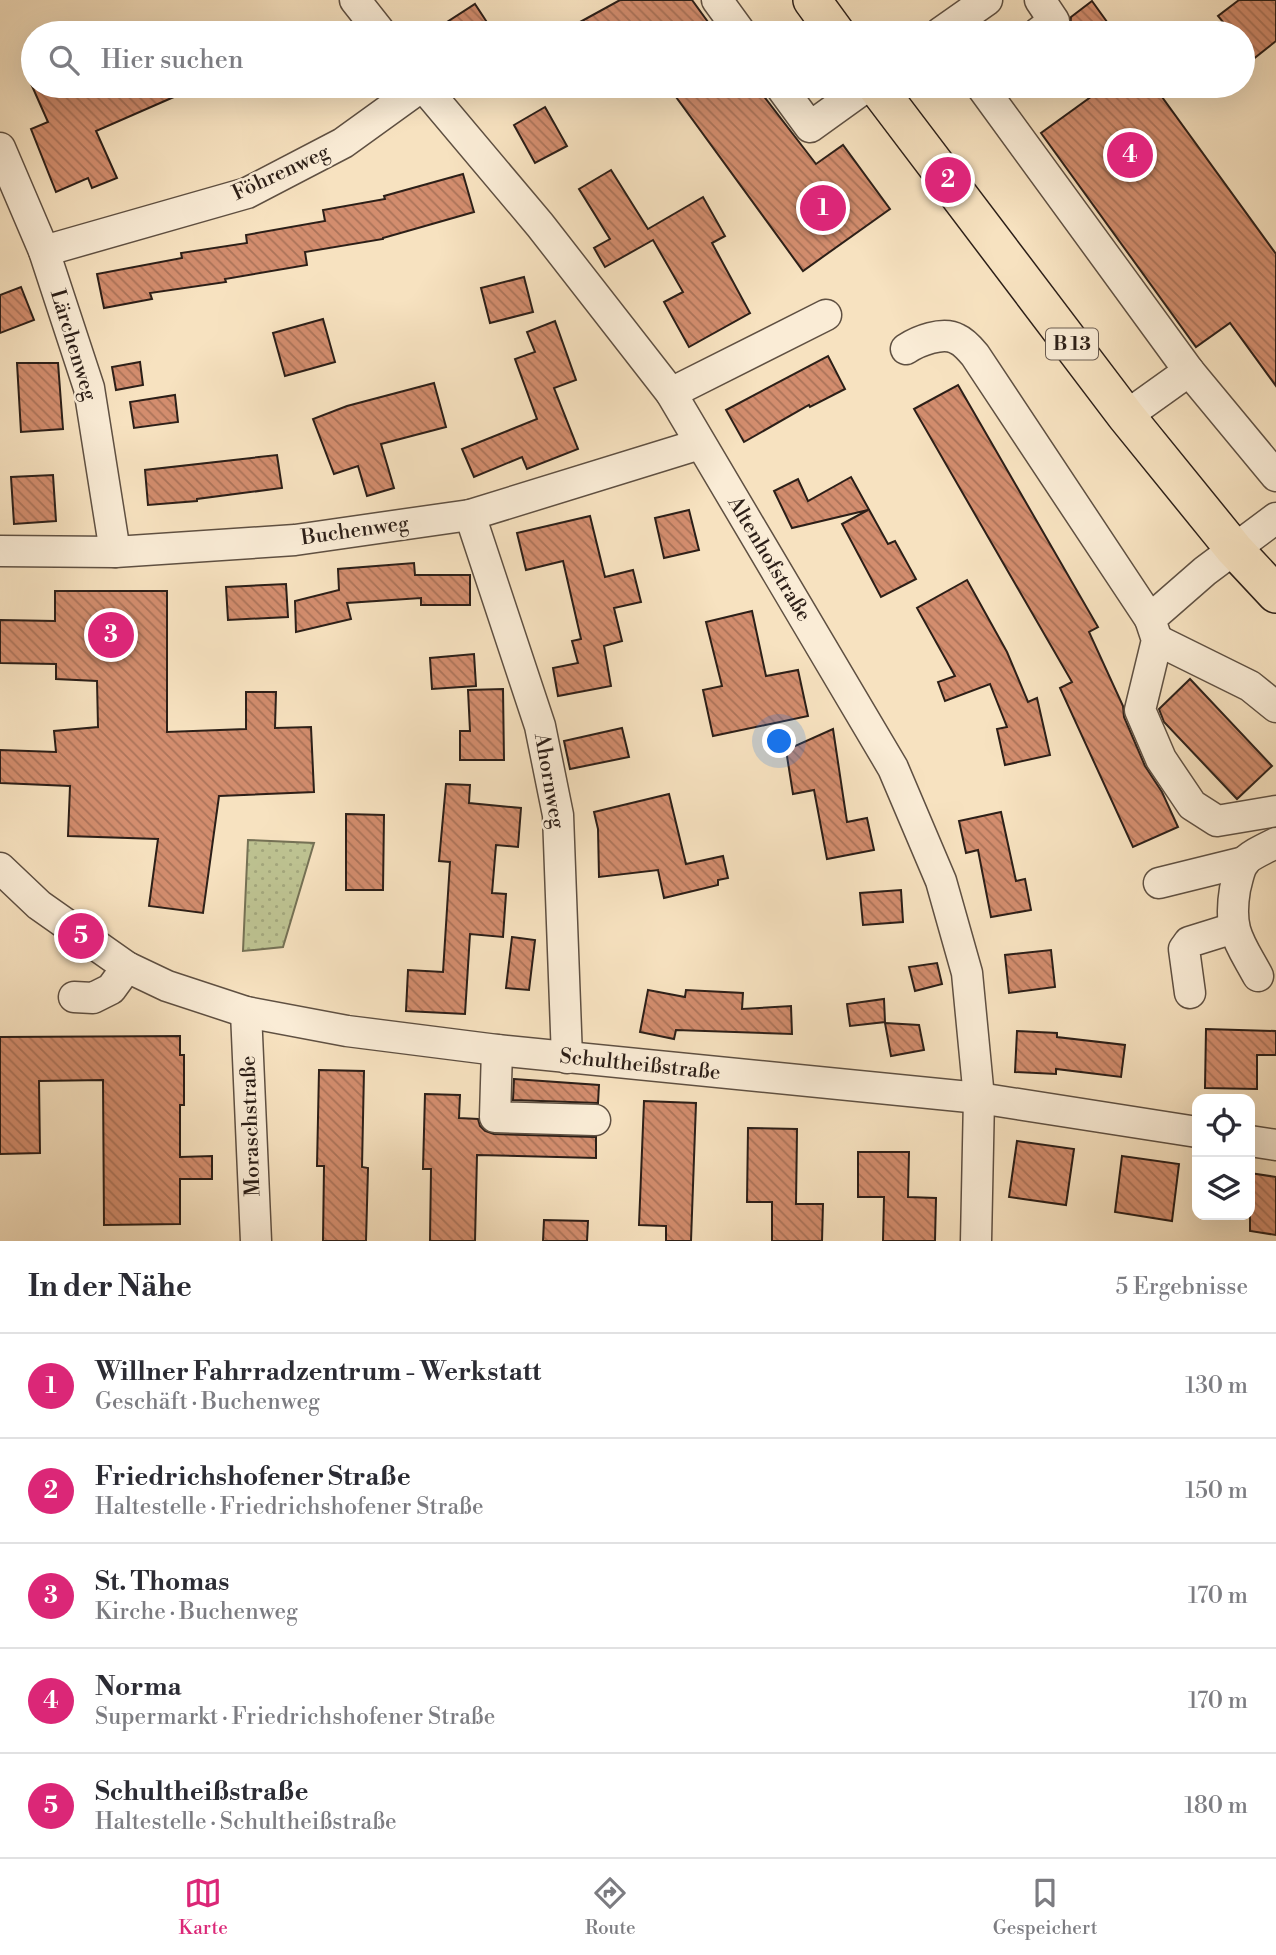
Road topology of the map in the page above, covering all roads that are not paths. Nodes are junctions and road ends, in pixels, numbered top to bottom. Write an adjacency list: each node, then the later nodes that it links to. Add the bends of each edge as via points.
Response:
1 (355, 0): 6 (street)
2 (717, 0): 7 (street)
3 (812, 0): 8 (main road)
4 (987, 0): 9 (street)
5 (1040, 0): 10 (street)
6 (372, 21)
7 (732, 21)
8 (827, 21)
9 (957, 21)
10 (1053, 21)
11 (406, 98): 18 (street, Föhrenweg, via 343,143 247,193)
12 (433, 98): 22 (street, Altenhofstraße)
13 (789, 98): 14 (street, via 810,127)
14 (850, 98)
15 (885, 98): 23 (main road, B 13)
16 (990, 98): 21 (street)
17 (0, 148): 18 (street, Lärchenweg)
18 (44, 251): 30 (street, Lärchenweg, via 89,388)
19 (825, 315): 22 (street)
20 (906, 349): 32 (street, via 917,342 949,336 975,355)
21 (1189, 371): 23 (street); 25 (street)
22 (671, 393): 24 (street, Altenhofstraße)
23 (1126, 416): 28 (main road, B 13)
24 (700, 444): 26 (street, Buchenweg); 47 (street, Altenhofstraße, via 893,768 941,881 967,973)
25 (1276, 476)
26 (470, 515): 30 (street, Buchenweg, via 295,540); 46 (street, Ahornweg, via 540,726 558,815)
27 (1276, 518): 28 (street)
28 (1234, 549): 31 (main road, B 13); 32 (street, via 1205,571)
29 (0, 551): 30 (street, Buchenweg)
30 (115, 552)
31 (1276, 594)
32 (1153, 630): 33 (street, via 1250,686); 34 (street, via 1140,710 1161,759 1192,805 1217,821)
33 (1276, 707)
34 (1276, 811)
35 (1276, 843): 36 (street)
36 (1244, 862): 38 (street); 39 (street, via 1233,904)
37 (0, 867): 40 (street, Schultheißstraße, via 40,905)
38 (1159, 883)
39 (1234, 928): 41 (street); 42 (street, via 1189,942 1184,949)
40 (127, 967): 43 (street, via 111,989 93,998); 44 (street, Schultheißstraße, via 166,986)
41 (1258, 976)
42 (1190, 993)
43 (74, 997)
44 (246, 1012): 45 (street, Schultheißstraße, via 347,1031); 52 (street, Moraschstraße)
45 (497, 1050): 46 (street, Schultheißstraße); 48 (street, via 495,1117)
46 (567, 1058): 47 (street, Schultheißstraße)
47 (979, 1098): 49 (street, Schultheißstraße); 53 (street, Altenhofstraße)
48 (595, 1120)
49 (1192, 1131)
50 (1255, 1142): 51 (street)
51 (1276, 1145)
52 (256, 1241)
53 (976, 1241)

